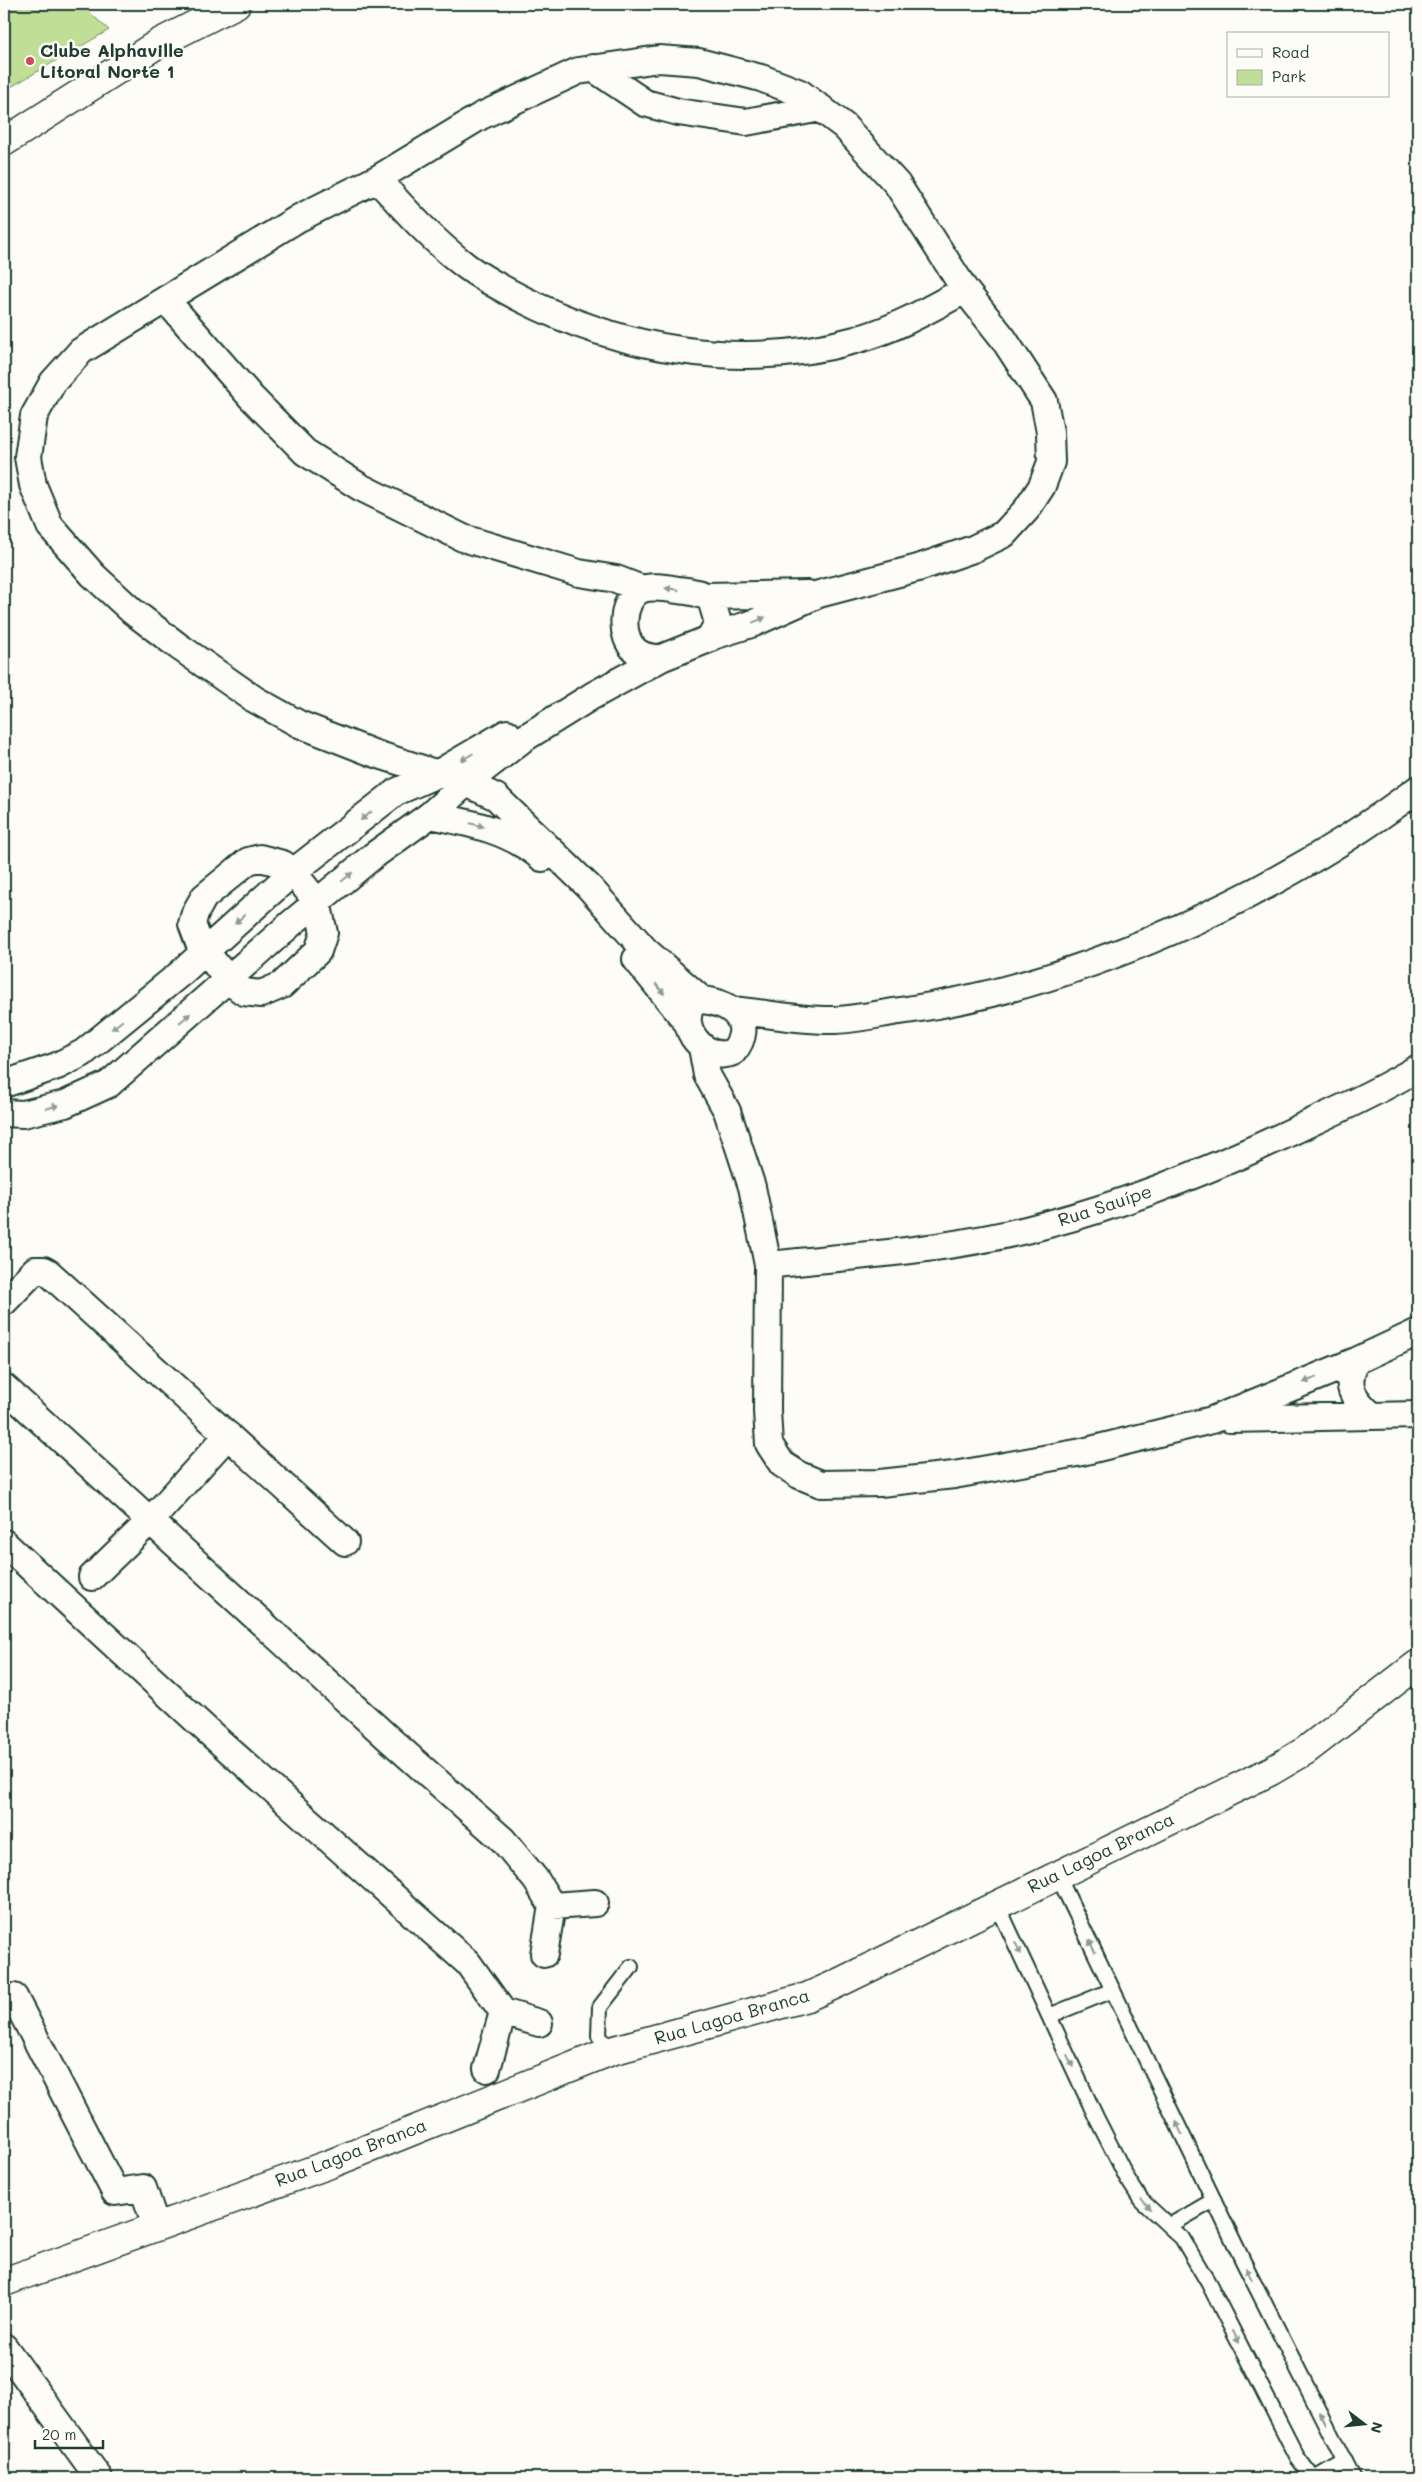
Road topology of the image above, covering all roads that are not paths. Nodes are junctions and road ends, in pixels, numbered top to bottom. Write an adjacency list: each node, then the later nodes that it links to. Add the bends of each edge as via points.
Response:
1 (236, 4): 4 (street, via 159,43)
2 (593, 68): 3 (street, via 659,59 699,62 762,78 800,93); 3 (street, via 645,103 686,114 746,122); 5 (street, via 578,71 481,116)
3 (821, 108): 6 (street, via 844,126 896,184)
4 (4, 142)
5 (377, 179): 6 (street, via 423,230 467,268 505,290 555,316 674,350 737,356 800,351 855,340 909,320); 7 (street, via 299,218)
6 (965, 290): 10 (street, via 1044,401 1051,462 1042,486 1028,509 1004,534 973,549 918,568)
7 (166, 300): 8 (street, via 305,452 360,486 463,538); 16 (street, via 81,351 53,382 34,416 28,457 33,485 50,526 93,576 178,646 254,699 299,724)
8 (579, 573): 9 (street, via 616,579); 12 (street, via 605,594)
9 (642, 589): 11 (street, one-way to 9, via 660,588); 12 (street, via 630,601)
10 (819, 594): 11 (street); 13 (street, one-way to 10, via 754,623)
11 (706, 596): 13 (street, via 711,599 718,623)
12 (626, 629): 14 (street, via 634,650 642,655); 15 (street, via 614,668 609,674)
13 (713, 636): 14 (street, via 689,649)
14 (661, 658): 15 (street)
15 (549, 715): 17 (street, one-way to 17); 18 (street)
16 (373, 753): 17 (street); 20 (street, via 383,765)
17 (437, 774): 18 (street); 20 (street)
18 (466, 783): 21 (street); 26 (street, via 507,806 589,887 644,950)
19 (1418, 789): 28 (street, via 1318,855 1259,888 1167,933 1066,973 948,1004 838,1020)
20 (396, 792): 22 (street, one-way to 22)
21 (430, 815): 23 (street, one-way to 21, via 373,856); 29 (street, one-way to 29, via 504,833 537,853 562,874 614,932)
22 (293, 872): 23 (street); 24 (street, one-way to 24); 24 (street, via 272,861 248,860 204,897 192,924)
23 (318, 902): 25 (street); 25 (street, via 324,923 323,941 318,951 282,985 261,994 244,992)
24 (205, 951): 25 (street); 33 (street, one-way to 33, via 83,1053 57,1066)
25 (228, 980): 35 (street, one-way to 25, via 23,1114 65,1104 110,1084)
26 (702, 1000): 27 (street); 29 (street, via 692,1003)
27 (732, 1010): 28 (street); 30 (street, via 741,1020)
28 (798, 1019): 30 (street)
29 (686, 1021): 31 (street)
30 (738, 1044): 31 (street, via 717,1056); 34 (street)
31 (702, 1047): 34 (street, via 707,1075)
32 (1418, 1068): 36 (street, Rua Sauípe, via 1250,1152 1175,1183 1045,1226 938,1247)
33 (4, 1084)
34 (726, 1111): 36 (street, via 752,1187)
35 (4, 1113)
36 (768, 1265): 43 (street, via 767,1411 770,1444 782,1464 799,1476 821,1484 880,1483 954,1475 1082,1452)
37 (4, 1302): 44 (street, via 35,1270 44,1270)
38 (1418, 1332): 39 (street)
39 (1356, 1361): 41 (street, via 1349,1383 1358,1403); 43 (street, one-way to 43)
40 (4, 1386): 45 (street)
41 (1370, 1414): 42 (street); 43 (street)
42 (1418, 1415)
43 (1212, 1420)
44 (228, 1435): 45 (street); 46 (street)
45 (151, 1520): 48 (street); 53 (street, via 503,1840 536,1880)
46 (345, 1542)
47 (4, 1543): 58 (street, via 468,1963)
48 (92, 1577)
49 (1418, 1664): 50 (street, Rua Lagoa Branca, via 1304,1751 1272,1770)
50 (1057, 1874): 52 (street, Rua Lagoa Branca); 56 (lane, one-way to 50)
51 (595, 1903): 53 (street)
52 (997, 1904): 59 (lane, one-way to 59); 61 (street, Rua Lagoa Branca, via 807,1997)
53 (552, 1906): 54 (street)
54 (544, 1954)
55 (631, 1967): 61 (lane, via 600,2007 599,2036)
56 (1113, 1990): 59 (lane); 63 (lane, one-way to 56)
57 (4, 2003): 64 (street, via 14,1997 115,2192 143,2188)
58 (503, 2012): 60 (street); 62 (street)
59 (1049, 2016): 65 (lane, one-way to 65, via 1127,2178 1141,2200)
60 (538, 2023)
61 (610, 2051): 64 (street, Rua Lagoa Branca, via 330,2164)
62 (487, 2069)
63 (1214, 2200): 65 (lane); 68 (lane, one-way to 63)
64 (156, 2226): 66 (street, Rua Lagoa Branca)
65 (1169, 2226): 70 (lane, one-way to 70, via 1182,2238 1297,2457)
66 (4, 2282)
67 (4, 2346): 69 (street)
68 (1345, 2461): 70 (lane); 71 (lane)
69 (99, 2478)
70 (1315, 2478)
71 (1353, 2478)

